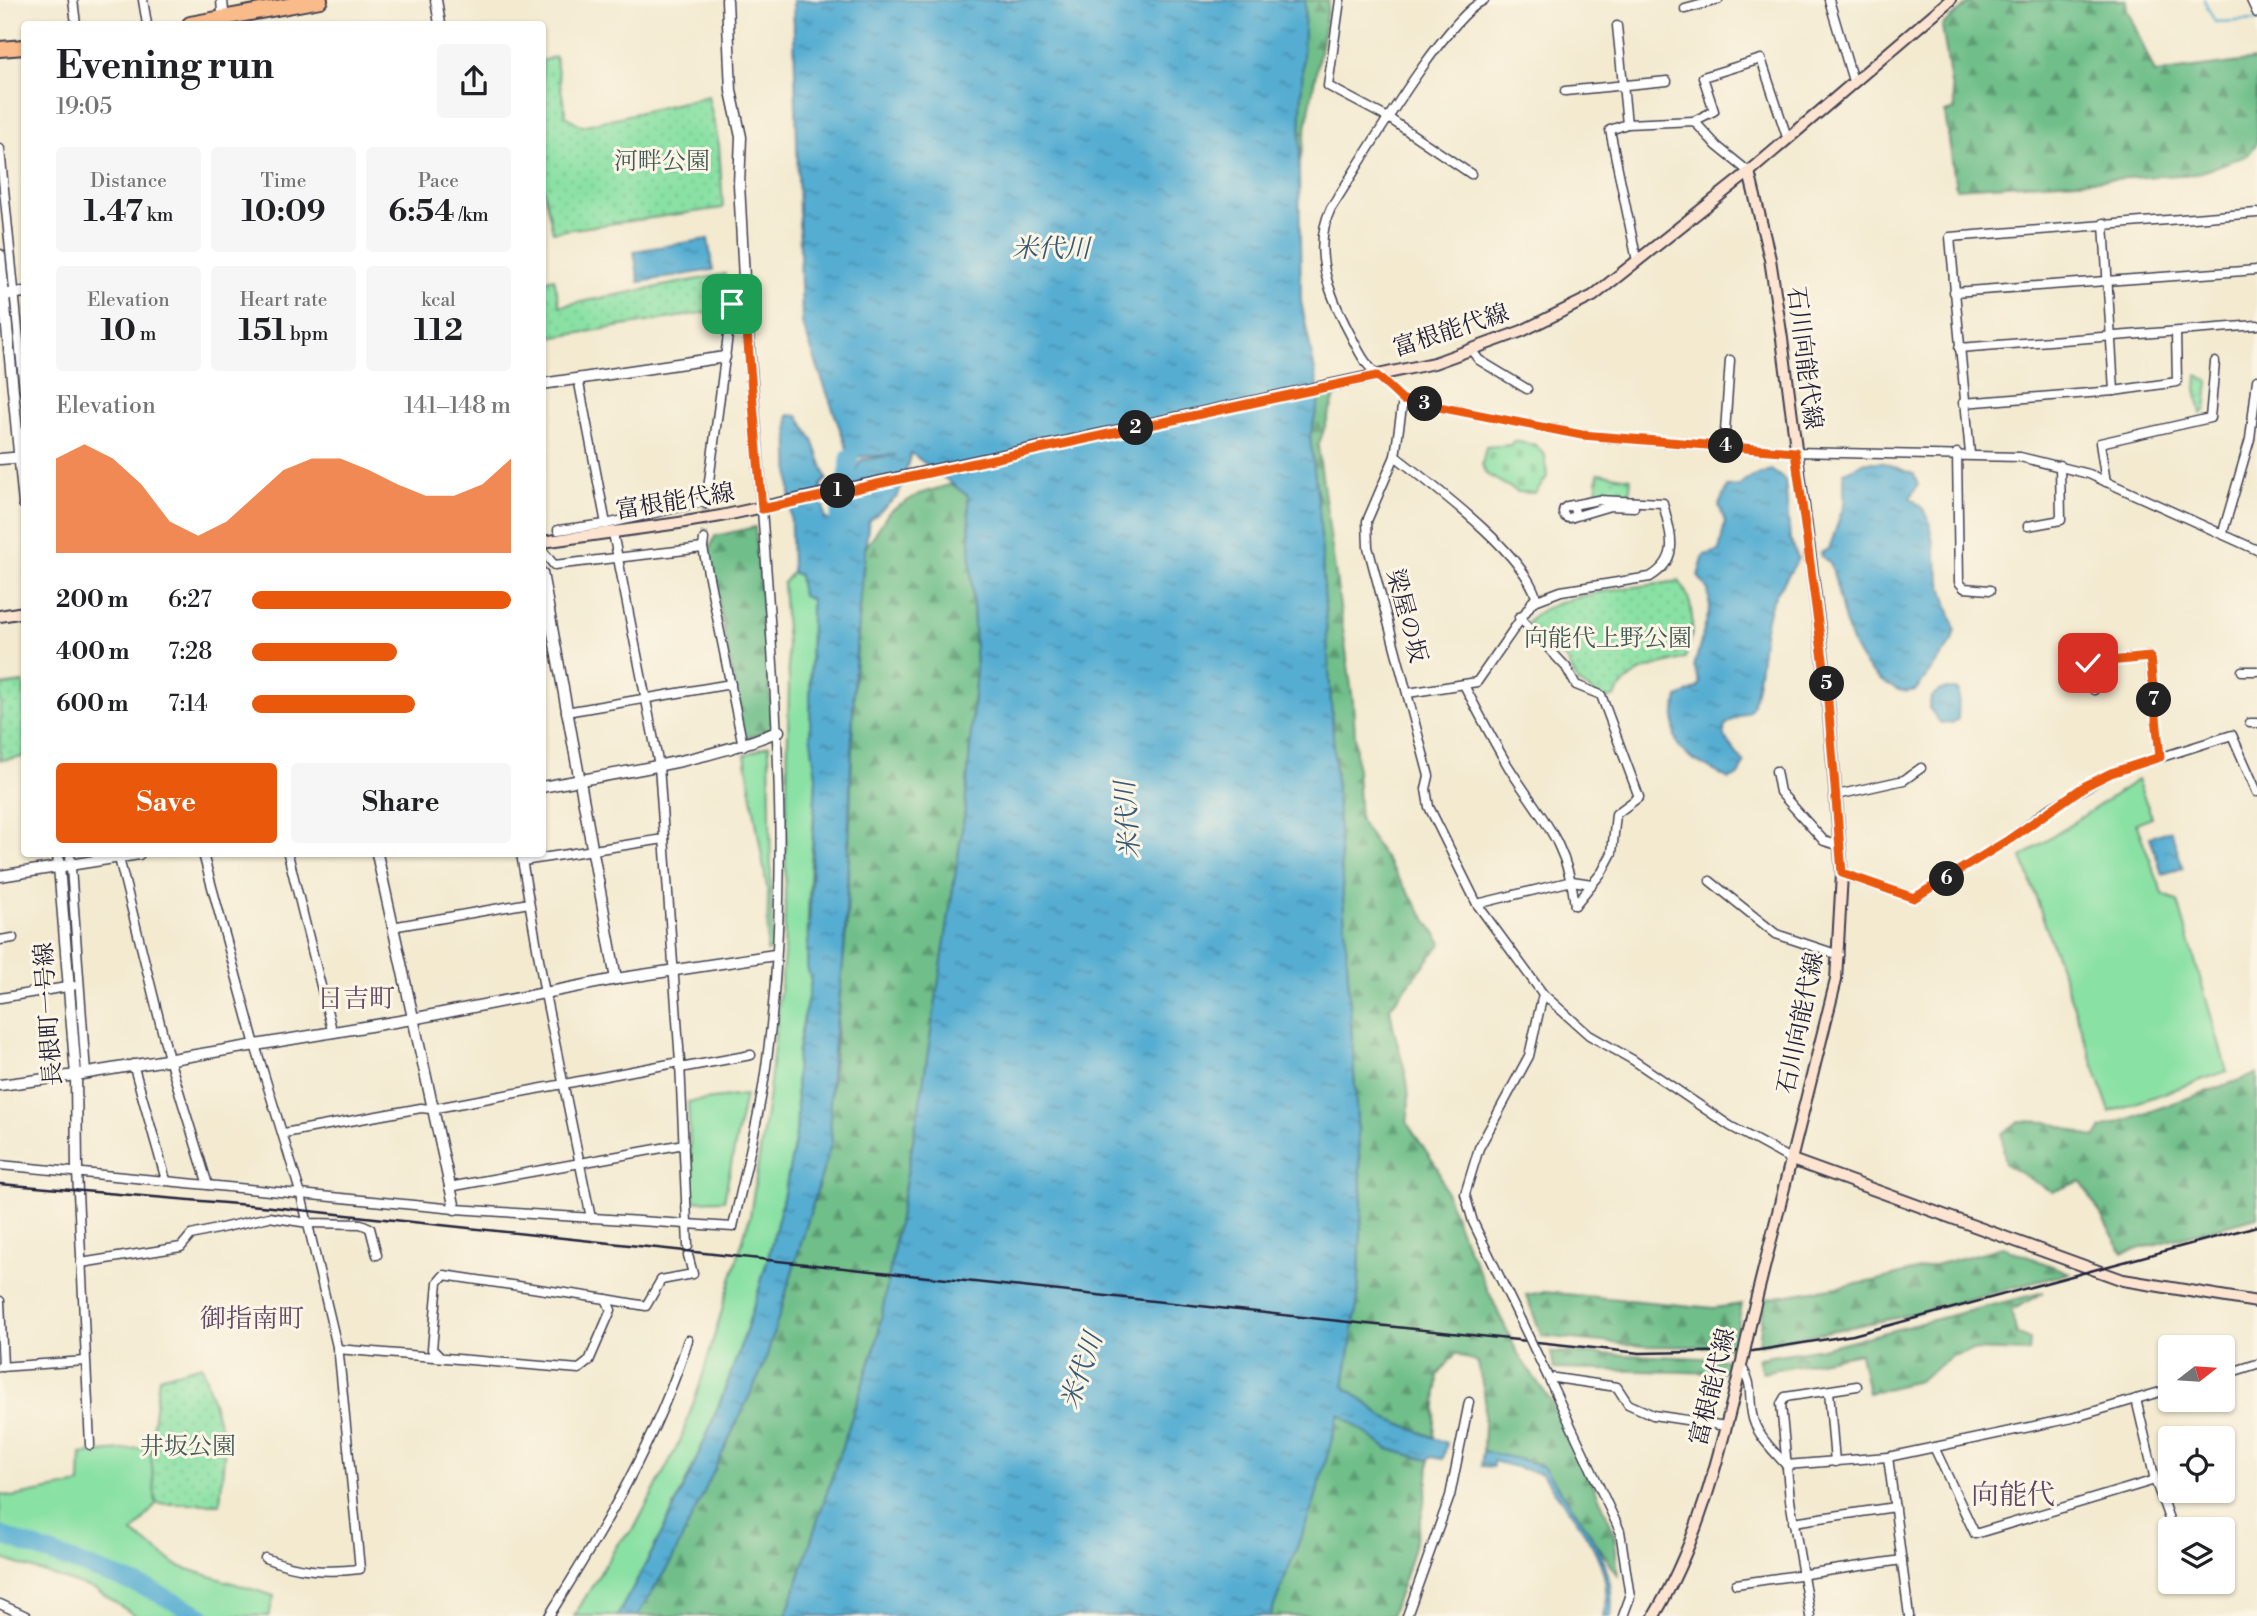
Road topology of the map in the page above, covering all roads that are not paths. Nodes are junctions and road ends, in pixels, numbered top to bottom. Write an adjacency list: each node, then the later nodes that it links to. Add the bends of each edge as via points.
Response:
1 (73, 0): 15 (street)
2 (143, 0): 16 (street)
3 (222, 0): 17 (street)
4 (320, 0): 18 (highway)
5 (436, 0): 19 (street)
6 (727, 0): 43 (street, via 731,91 741,137)
7 (1340, 0): 27 (street, via 1328,86)
8 (1484, 0): 27 (street, via 1457,22)
9 (1718, 0): 13 (street)
10 (1829, 0): 23 (street)
11 (1950, 0): 23 (main road)
12 (2251, 0): 14 (street)
13 (1685, 9)
14 (2257, 13)
15 (76, 21)
16 (146, 21)
17 (224, 21)
18 (228, 21)
19 (440, 21)
20 (1617, 26): 25 (street)
21 (21, 47): 22 (highway)
22 (0, 49)
23 (1853, 80): 30 (main road)
24 (1667, 81): 25 (street)
25 (1622, 85): 26 (street); 29 (street)
26 (1565, 91)
27 (1390, 119): 33 (street); 53 (street, via 1331,208 1321,240 1333,302)
28 (1694, 121): 29 (street); 30 (street, via 1714,111 1703,77 1761,59); 32 (street)
29 (1627, 124): 38 (street, via 1610,131)
30 (1787, 137): 32 (main road)
31 (0, 149): 34 (street)
32 (1749, 172): 38 (main road, 富根能代線); 63 (main road, 石川向能代線, via 1770,258)
33 (1471, 174)
34 (1, 179): 42 (street)
35 (2257, 213): 36 (street)
36 (2104, 223): 40 (street); 41 (street, via 1950,237)
37 (0, 256): 42 (street)
38 (1637, 261): 48 (main road, 富根能代線, via 1584,302)
39 (2257, 270): 40 (street)
40 (2109, 282): 41 (street); 46 (street)
41 (1954, 292): 47 (street)
42 (14, 293): 51 (street); 61 (street)
43 (744, 297): 49 (street, via 732,304); 72 (street)
44 (2257, 325): 45 (street)
45 (2176, 332): 46 (street); 58 (street, via 2177,382)
46 (2111, 336): 47 (street); 58 (street)
47 (1959, 348): 60 (street)
48 (1472, 351): 53 (main road, 富根能代線); 57 (street)
49 (724, 357): 54 (street); 74 (street, via 706,502)
50 (1730, 360): 62 (street)
51 (21, 361)
52 (2215, 362): 70 (street, via 2210,418 2100,443)
53 (1377, 376): 59 (street); 72 (main road, 富根能代線)
54 (578, 378): 56 (street); 74 (street)
55 (2257, 380): 76 (street, via 2250,439)
56 (546, 383)
57 (1527, 389)
58 (2114, 391): 60 (street)
59 (1403, 400): 62 (street, via 1582,435); 66 (street, 梁屋の坂)
60 (1963, 403): 65 (street)
61 (21, 436)
62 (1724, 446): 63 (street)
63 (1795, 452): 64 (street); 104 (main road, 石川向能代線)
64 (1957, 453): 65 (street); 81 (street, via 1958,582 1964,588)
65 (1969, 454): 69 (street)
66 (1395, 456): 83 (street, via 1512,557 1532,585 1536,597); 92 (street, 梁屋の坂, via 1367,521 1368,547)
67 (21, 457): 68 (street)
68 (0, 459)
69 (2060, 465): 70 (street); 73 (street, via 2061,520)
70 (2106, 482): 76 (street)
71 (1664, 506): 71 (street, via 1598,500 1568,506 1575,510 1573,517 1610,506); 83 (street, via 1674,545 1660,572 1640,580 1561,591)
72 (762, 509): 74 (main road, 富根能代線, bridge); 95 (street)
73 (2028, 526)
74 (610, 529): 75 (street); 77 (main road, 富根能代線); 80 (street)
75 (558, 530)
76 (2223, 533): 78 (street)
77 (546, 541)
78 (2257, 550)
79 (546, 555): 80 (street, via 554,565)
80 (617, 560): 89 (street, via 703,543); 93 (street)
81 (1990, 590)
82 (546, 596): 94 (street)
83 (1532, 602): 86 (street)
84 (21, 612): 85 (main road)
85 (0, 616)
86 (1519, 617): 90 (street, via 1494,660 1477,681); 123 (street, via 1566,667 1576,685 1601,695 1639,797 1616,814 1612,853)
87 (2242, 671): 88 (street)
88 (2257, 671)
89 (731, 684): 93 (street); 96 (street)
90 (1464, 685): 92 (street); 121 (street, via 1509,767 1554,832)
91 (2094, 690): 97 (street, via 2088,663 2150,657)
92 (1408, 692): 125 (street, 梁屋の坂, via 1429,776 1426,789 1439,831)
93 (645, 698): 94 (street); 98 (street)
94 (566, 712): 101 (street)
95 (779, 731): 96 (street); 129 (street)
96 (743, 746): 98 (street)
97 (2160, 757): 103 (street, via 2232,735); 119 (street, via 2085,786 1914,898)
98 (659, 766): 101 (street); 105 (street)
99 (1921, 768): 104 (street, via 1905,780)
100 (1776, 771): 106 (street, via 1780,792 1824,841)
101 (579, 780): 102 (street); 107 (street)
102 (546, 786)
103 (2257, 792)
104 (1837, 795): 106 (main road, 石川向能代線)
105 (664, 839): 107 (street); 131 (street)
106 (1841, 846): 119 (main road, 石川向能代線)
107 (591, 851): 108 (street); 132 (street)
108 (546, 856)
109 (58, 857): 118 (street, 長根町一号線)
110 (70, 857): 117 (street)
111 (123, 857): 115 (street)
112 (204, 857): 140 (street)
113 (289, 857): 139 (street)
114 (378, 857): 126 (street)
115 (119, 858): 117 (street); 142 (street)
116 (522, 858): 124 (street)
117 (71, 867): 118 (street); 133 (street)
118 (59, 869): 120 (street); 134 (street, 長根町一号線)
119 (1842, 873): 130 (main road, 石川向能代線)
120 (0, 876)
121 (1572, 881): 123 (street); 123 (street, via 1574,905); 125 (street)
122 (1710, 881): 130 (street, via 1776,934)
123 (1592, 884)
124 (529, 903): 126 (street); 135 (street)
125 (1477, 904): 136 (street, 梁屋の坂)
126 (392, 928): 138 (street)
127 (13, 938): 128 (street)
128 (0, 940)
129 (775, 955): 131 (street); 162 (street, via 763,1087 733,1227)
130 (1839, 955): 151 (main road, 石川向能代線)
131 (673, 971): 132 (street); 144 (street)
132 (616, 979): 135 (street)
133 (79, 985): 134 (street); 145 (street)
134 (68, 987): 137 (street); 145 (street, 長根町一号線)
135 (545, 994): 138 (street); 147 (street)
136 (1543, 994): 151 (street, 梁屋の坂, via 1589,1035 1730,1126); 176 (street, bridge, via 1530,1056 1479,1148 1465,1194 1473,1222)
137 (0, 998)
138 (412, 1019): 139 (street); 148 (street)
139 (332, 1030): 140 (street)
140 (255, 1045): 142 (street); 149 (street)
141 (751, 1055): 144 (street)
142 (169, 1059): 143 (street); 156 (street)
143 (133, 1063): 145 (street); 155 (street)
144 (680, 1065): 147 (street); 150 (street)
145 (81, 1074): 146 (street); 154 (street, 長根町一号線)
146 (0, 1085)
147 (563, 1087): 148 (street); 152 (street)
148 (431, 1109): 149 (street); 157 (street)
149 (284, 1133): 158 (street)
150 (684, 1144): 152 (street); 162 (street)
151 (1792, 1160): 167 (main road, via 2123,1280); 173 (main road, 富根能代線, bridge)
152 (580, 1162): 157 (street); 160 (street)
153 (0, 1165): 154 (street)
154 (78, 1171): 155 (street); 164 (street)
155 (166, 1180): 156 (street)
156 (208, 1185): 158 (street)
157 (449, 1187): 159 (street)
158 (302, 1195): 159 (street); 161 (street)
159 (455, 1209): 160 (street)
160 (592, 1218): 162 (street)
161 (308, 1223): 163 (street, via 370,1228); 164 (street, via 269,1217 191,1235 181,1247); 169 (street)
162 (687, 1224): 165 (street, via 693,1274 662,1280 646,1306)
163 (377, 1255)
164 (80, 1263): 171 (street)
165 (606, 1299): 170 (street, via 611,1310 589,1361 579,1368); 170 (street, via 444,1275 438,1282 432,1349)
166 (0, 1301): 174 (street)
167 (2257, 1302)
168 (688, 1340): 198 (street, via 673,1388 634,1473)
169 (337, 1349): 170 (street); 192 (street, via 360,1569 328,1573 289,1568)
170 (439, 1356)
171 (85, 1361): 174 (street); 183 (street)
172 (2257, 1364): 175 (street)
173 (1741, 1366): 182 (main road, 富根能代線); 187 (street, via 1751,1381 1752,1415 1762,1438)
174 (2, 1367)
175 (2235, 1371)
176 (1548, 1377): 182 (street, via 1617,1387 1628,1404 1653,1415); 200 (street, via 1620,1531 1630,1597)
177 (1857, 1386): 178 (street)
178 (1829, 1391): 186 (street); 187 (street, via 1785,1397 1781,1404)
179 (2158, 1393): 180 (street)
180 (2136, 1399): 184 (street, via 2072,1418); 188 (street)
181 (1469, 1402): 199 (street, via 1456,1475)
182 (1726, 1426): 201 (main road, 富根能代線, via 1693,1541)
183 (90, 1445)
184 (1934, 1447): 185 (street); 188 (street, via 1975,1534)
185 (1888, 1457): 186 (street); 189 (street)
186 (1835, 1462): 187 (street)
187 (1786, 1465): 191 (street)
188 (2155, 1480): 190 (street)
189 (1895, 1507): 191 (street); 193 (street)
190 (2168, 1517)
191 (1793, 1522): 194 (street)
192 (265, 1558)
193 (1902, 1560): 194 (street); 203 (street)
194 (1802, 1574): 195 (street); 202 (street)
195 (1737, 1584)
196 (0, 1604): 197 (street)
197 (26, 1616)
198 (549, 1616)
199 (1408, 1616)
200 (1623, 1616)
201 (1654, 1616)
202 (1810, 1616)
203 (1907, 1616)

